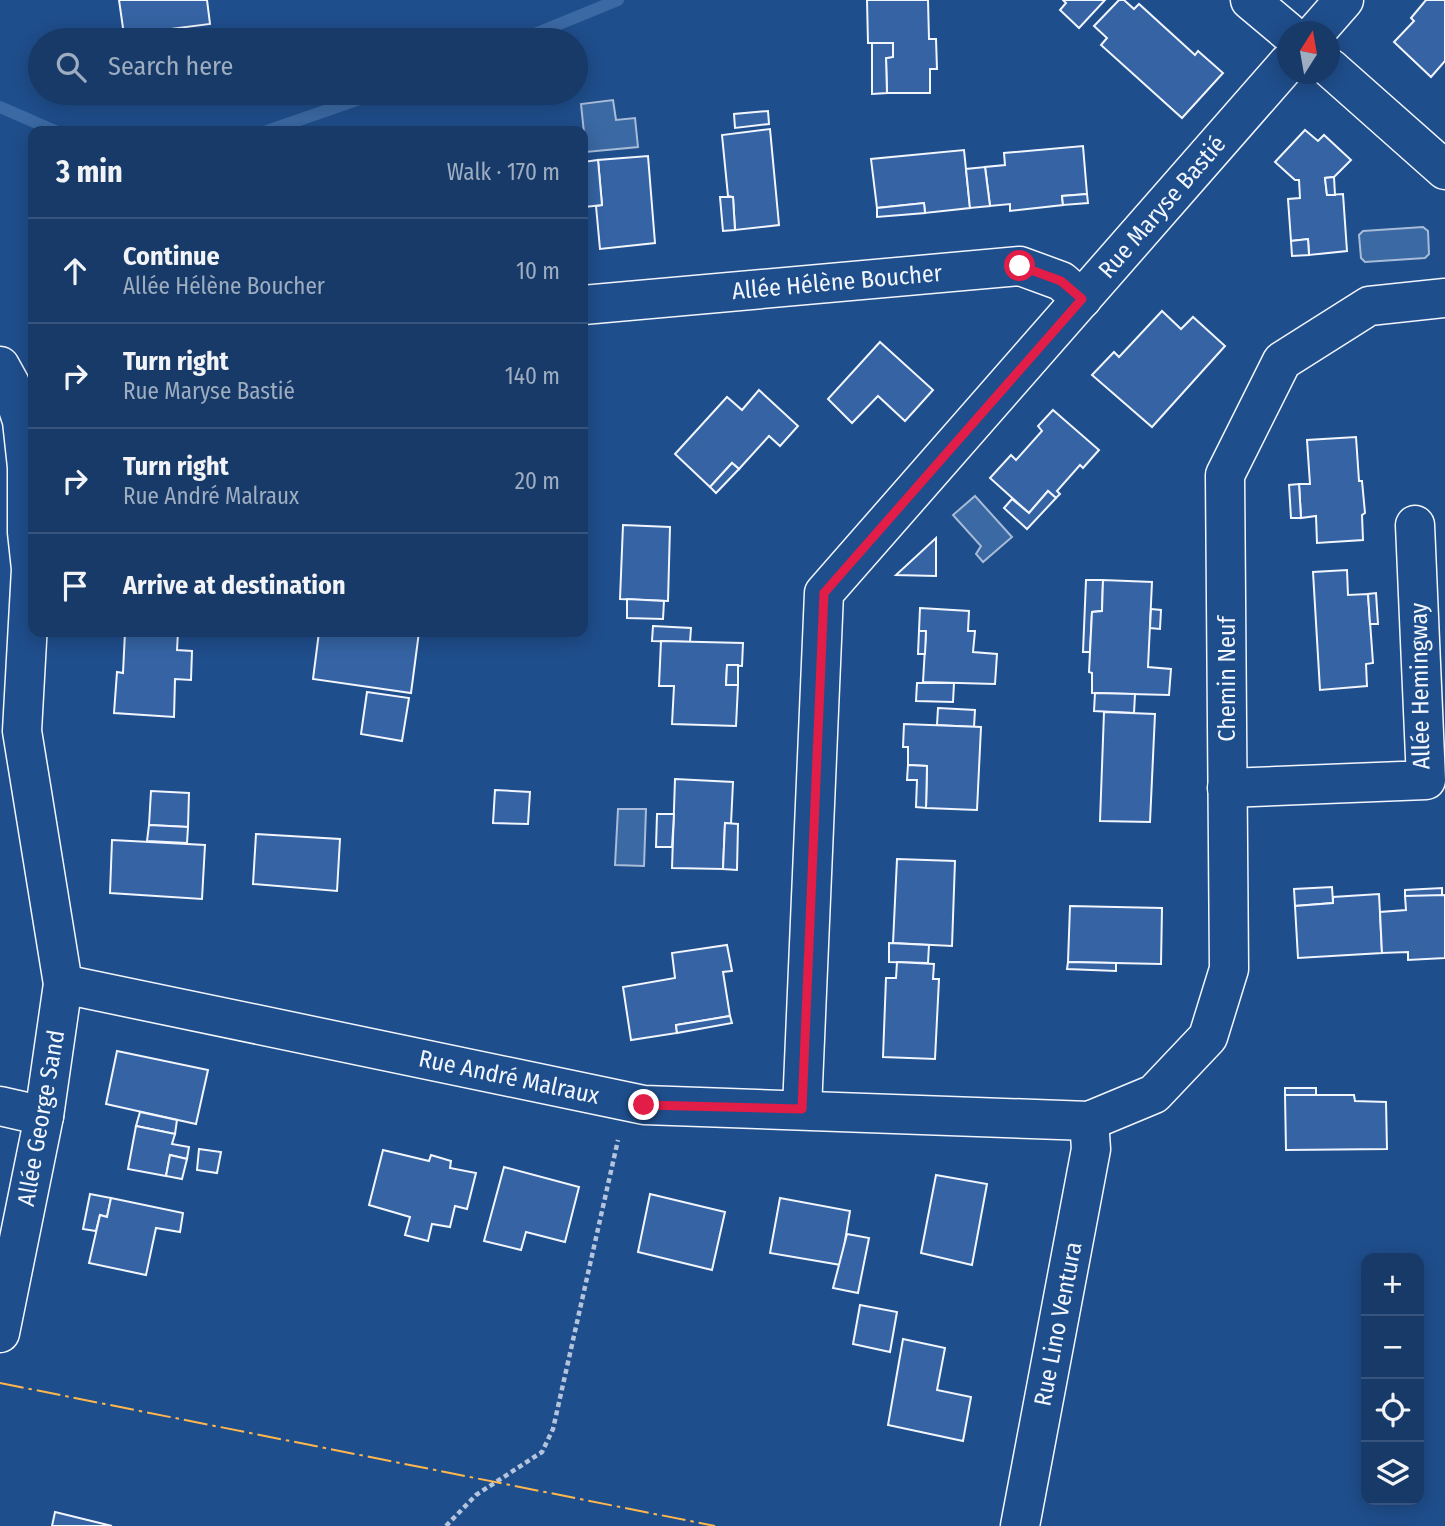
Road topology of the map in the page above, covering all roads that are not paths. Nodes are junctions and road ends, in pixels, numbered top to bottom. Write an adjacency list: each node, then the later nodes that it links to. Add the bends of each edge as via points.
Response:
1 (1250, 0): 4 (street)
2 (1345, 0): 3 (street)
3 (1326, 21)
4 (1277, 23)
5 (1277, 75): 9 (street, Rue Maryse Bastié)
6 (1340, 78): 7 (street)
7 (1445, 170)
8 (1445, 298): 15 (street, Chemin Neuf, via 1368,306 1282,361 1225,475)
9 (1082, 299): 10 (street, Allée Hélène Boucher, via 1061,281 1020,266); 18 (street, Rue Maryse Bastié, via 824,593)
10 (588, 305)
11 (0, 366): 12 (street, Allée George Sand, via 10,384 23,433)
12 (28, 518)
13 (1415, 524): 15 (street, Allée Hemingway, via 1426,779)
14 (28, 623): 16 (street, Allée George Sand, via 22,731)
15 (1227, 788): 20 (street, Chemin Neuf, via 1229,969 1208,1037 1154,1094)
16 (62, 984): 18 (street, Rue André Malraux, via 644,1105); 19 (street, Allée George Sand)
17 (0, 1106): 19 (street)
18 (802, 1109): 20 (street, Rue André Malraux)
19 (44, 1116): 21 (street, Allée George Sand)
20 (1089, 1121): 22 (street, Rue Lino Ventura, via 1091,1149)
21 (0, 1333)
22 (1020, 1526)

